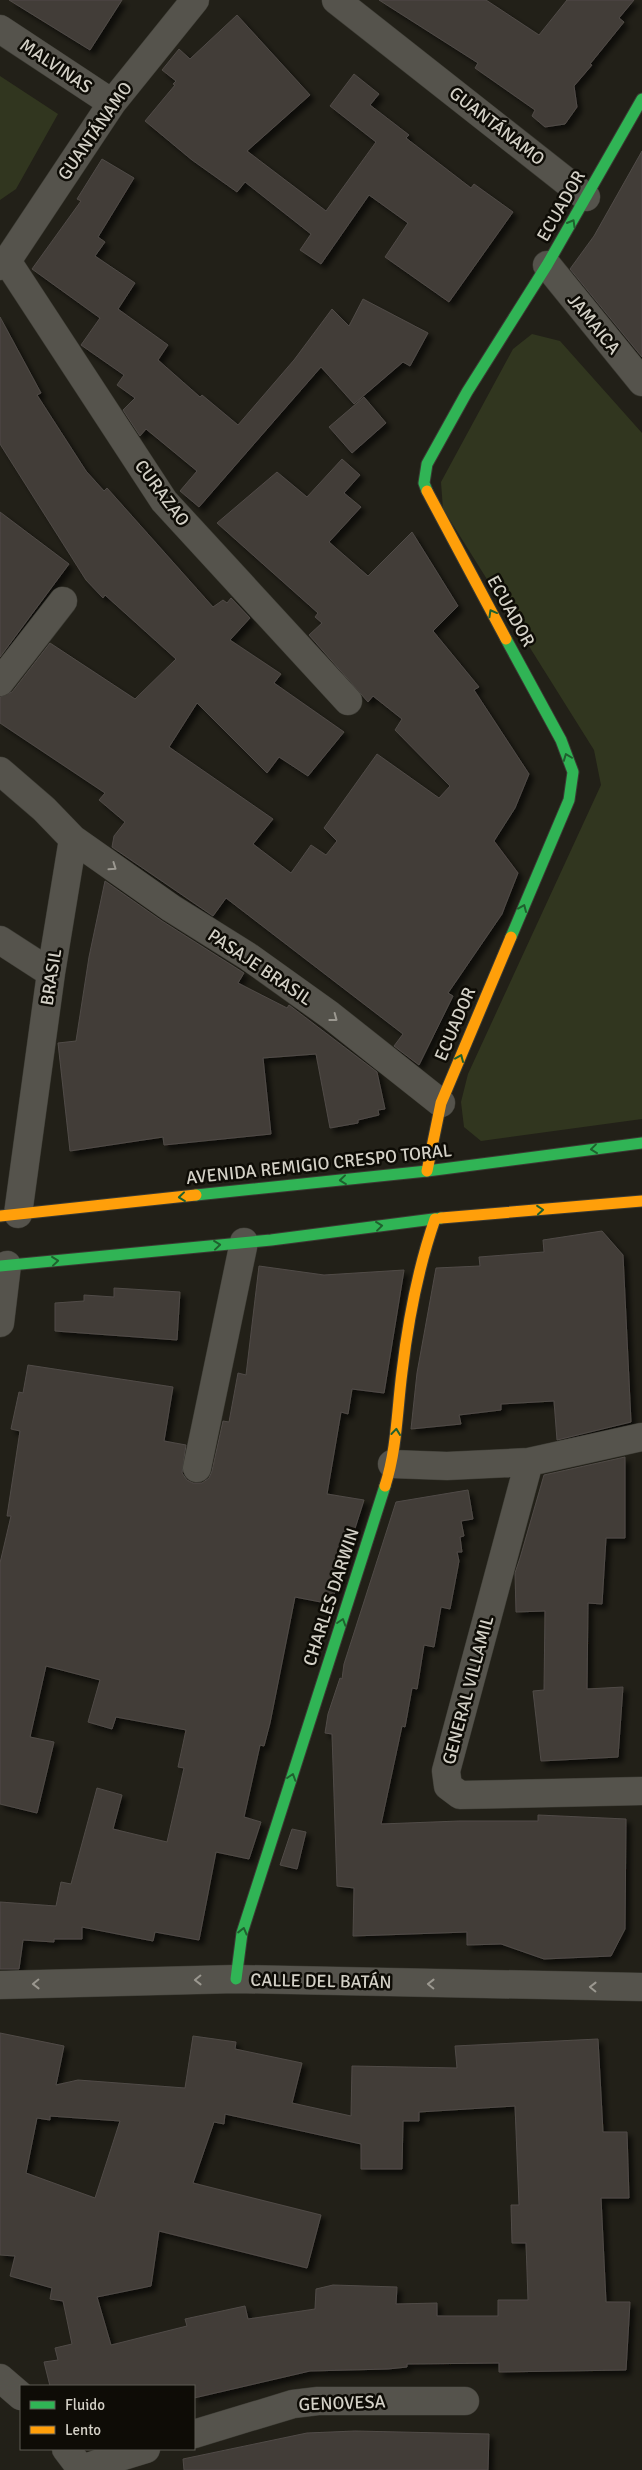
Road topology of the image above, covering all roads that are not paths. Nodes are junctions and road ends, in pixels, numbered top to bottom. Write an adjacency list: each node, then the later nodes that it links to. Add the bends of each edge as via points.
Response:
1 (195, 0): 5 (street, GUANTÁNAMO)
2 (336, 0): 6 (street, GUANTÁNAMO)
3 (0, 29): 5 (street, MALVINAS)
4 (642, 99): 6 (street, ECUADOR)
5 (112, 104): 7 (street, GUANTÁNAMO)
6 (586, 197): 8 (street, ECUADOR, one-way to 6)
7 (3, 264): 12 (street, CURAZAO, via 164,502)
8 (548, 265): 9 (street, JAMAICA); 17 (street, ECUADOR, one-way to 8, via 569,800 573,772 561,740 424,483 427,464 462,400)
9 (642, 382)
10 (63, 602): 11 (street)
11 (0, 682)
12 (348, 701)
13 (0, 771): 14 (street)
14 (73, 839): 16 (street, BRASIL); 17 (street, PASAJE BRASIL, one-way to 17, via 171,908 248,956 330,1015)
15 (0, 940): 16 (street)
16 (51, 973): 21 (street, BRASIL)
17 (441, 1103): 19 (street, ECUADOR)
18 (642, 1143): 19 (street, AVENIDA REMIGIO CRESPO TORAL, one-way to 19)
19 (427, 1171): 21 (street, AVENIDA REMIGIO CRESPO TORAL, one-way to 21)
20 (642, 1200): 22 (street, one-way to 20)
21 (9, 1215)
22 (435, 1220): 23 (street, one-way to 22); 28 (street, CHARLES DARWIN, one-way to 22, via 402,1371 418,1280)
23 (244, 1242): 24 (street, one-way to 23); 29 (street)
24 (3, 1266): 25 (street)
25 (0, 1323)
26 (642, 1437): 27 (street)
27 (529, 1462): 28 (street, via 447,1466); 30 (street, GENERAL VILLAMIL, via 446,1771 448,1786 460,1795)
28 (392, 1464): 31 (street, CHARLES DARWIN, one-way to 28, via 242,1932)
29 (197, 1468)
30 (642, 1791)
31 (236, 1980): 32 (street, CALLE DEL BATÁN, one-way to 32); 33 (street, CALLE DEL BATÁN, one-way to 31)
32 (0, 1985)
33 (642, 1987)
34 (0, 2378): 35 (street)
35 (20, 2395)
36 (465, 2400): 37 (street, GENOVESA, via 293,2404)
37 (195, 2434)
38 (141, 2450): 39 (street)
39 (76, 2462)

